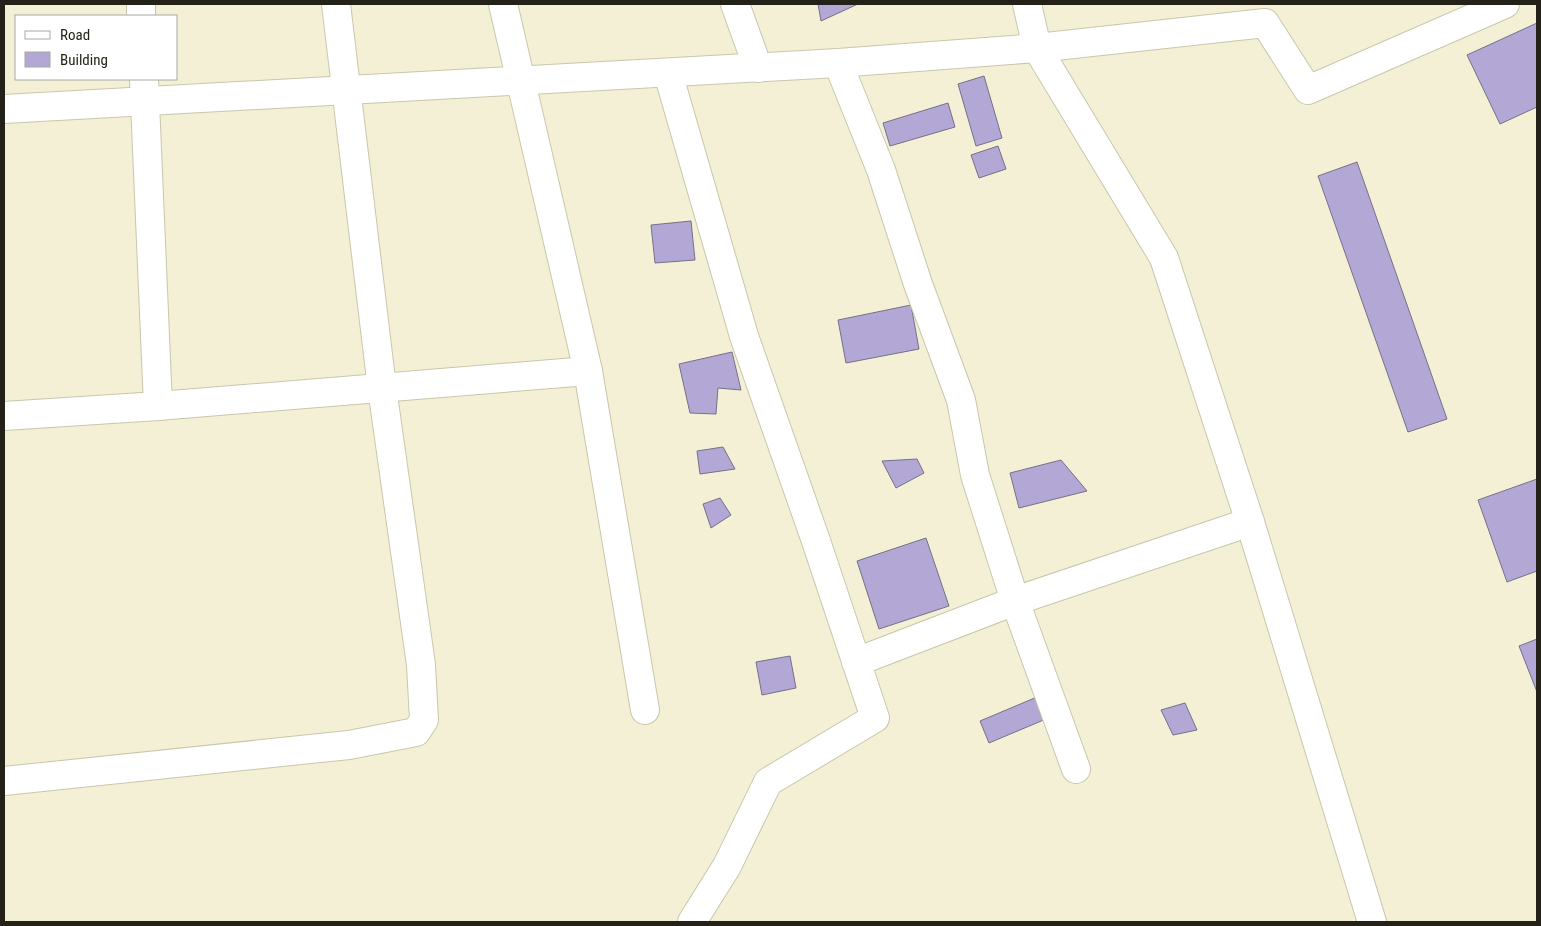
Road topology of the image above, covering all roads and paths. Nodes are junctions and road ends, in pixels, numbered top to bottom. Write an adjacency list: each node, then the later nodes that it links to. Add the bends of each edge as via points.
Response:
1 (336, 4): 13 (street)
2 (503, 4): 11 (street)
3 (735, 4): 9 (street)
4 (1027, 4): 7 (street)
5 (1505, 4): 6 (street, via 1308,90)
6 (1262, 13): 7 (street)
7 (1037, 48): 8 (street); 19 (street, via 1164,258)
8 (838, 63): 9 (street); 20 (street, via 881,170 918,284 962,400 975,475)
9 (758, 68): 10 (street)
10 (668, 72): 11 (street); 21 (street, via 744,336)
11 (521, 81): 13 (street); 15 (street)
12 (144, 91): 13 (street); 14 (street); 17 (street)
13 (346, 91): 16 (street)
14 (4, 109)
15 (588, 371): 16 (street); 22 (street)
16 (382, 388): 17 (street); 24 (street, via 421,665 424,720 416,732 349,745)
17 (158, 406): 18 (street)
18 (4, 416)
19 (1250, 522): 20 (street); 26 (street)
20 (1015, 601): 21 (street); 23 (street)
21 (856, 662): 25 (street, via 875,718 768,782 727,866)
22 (645, 710)
23 (1076, 769)
24 (4, 781)
25 (692, 922)
26 (1372, 922)

